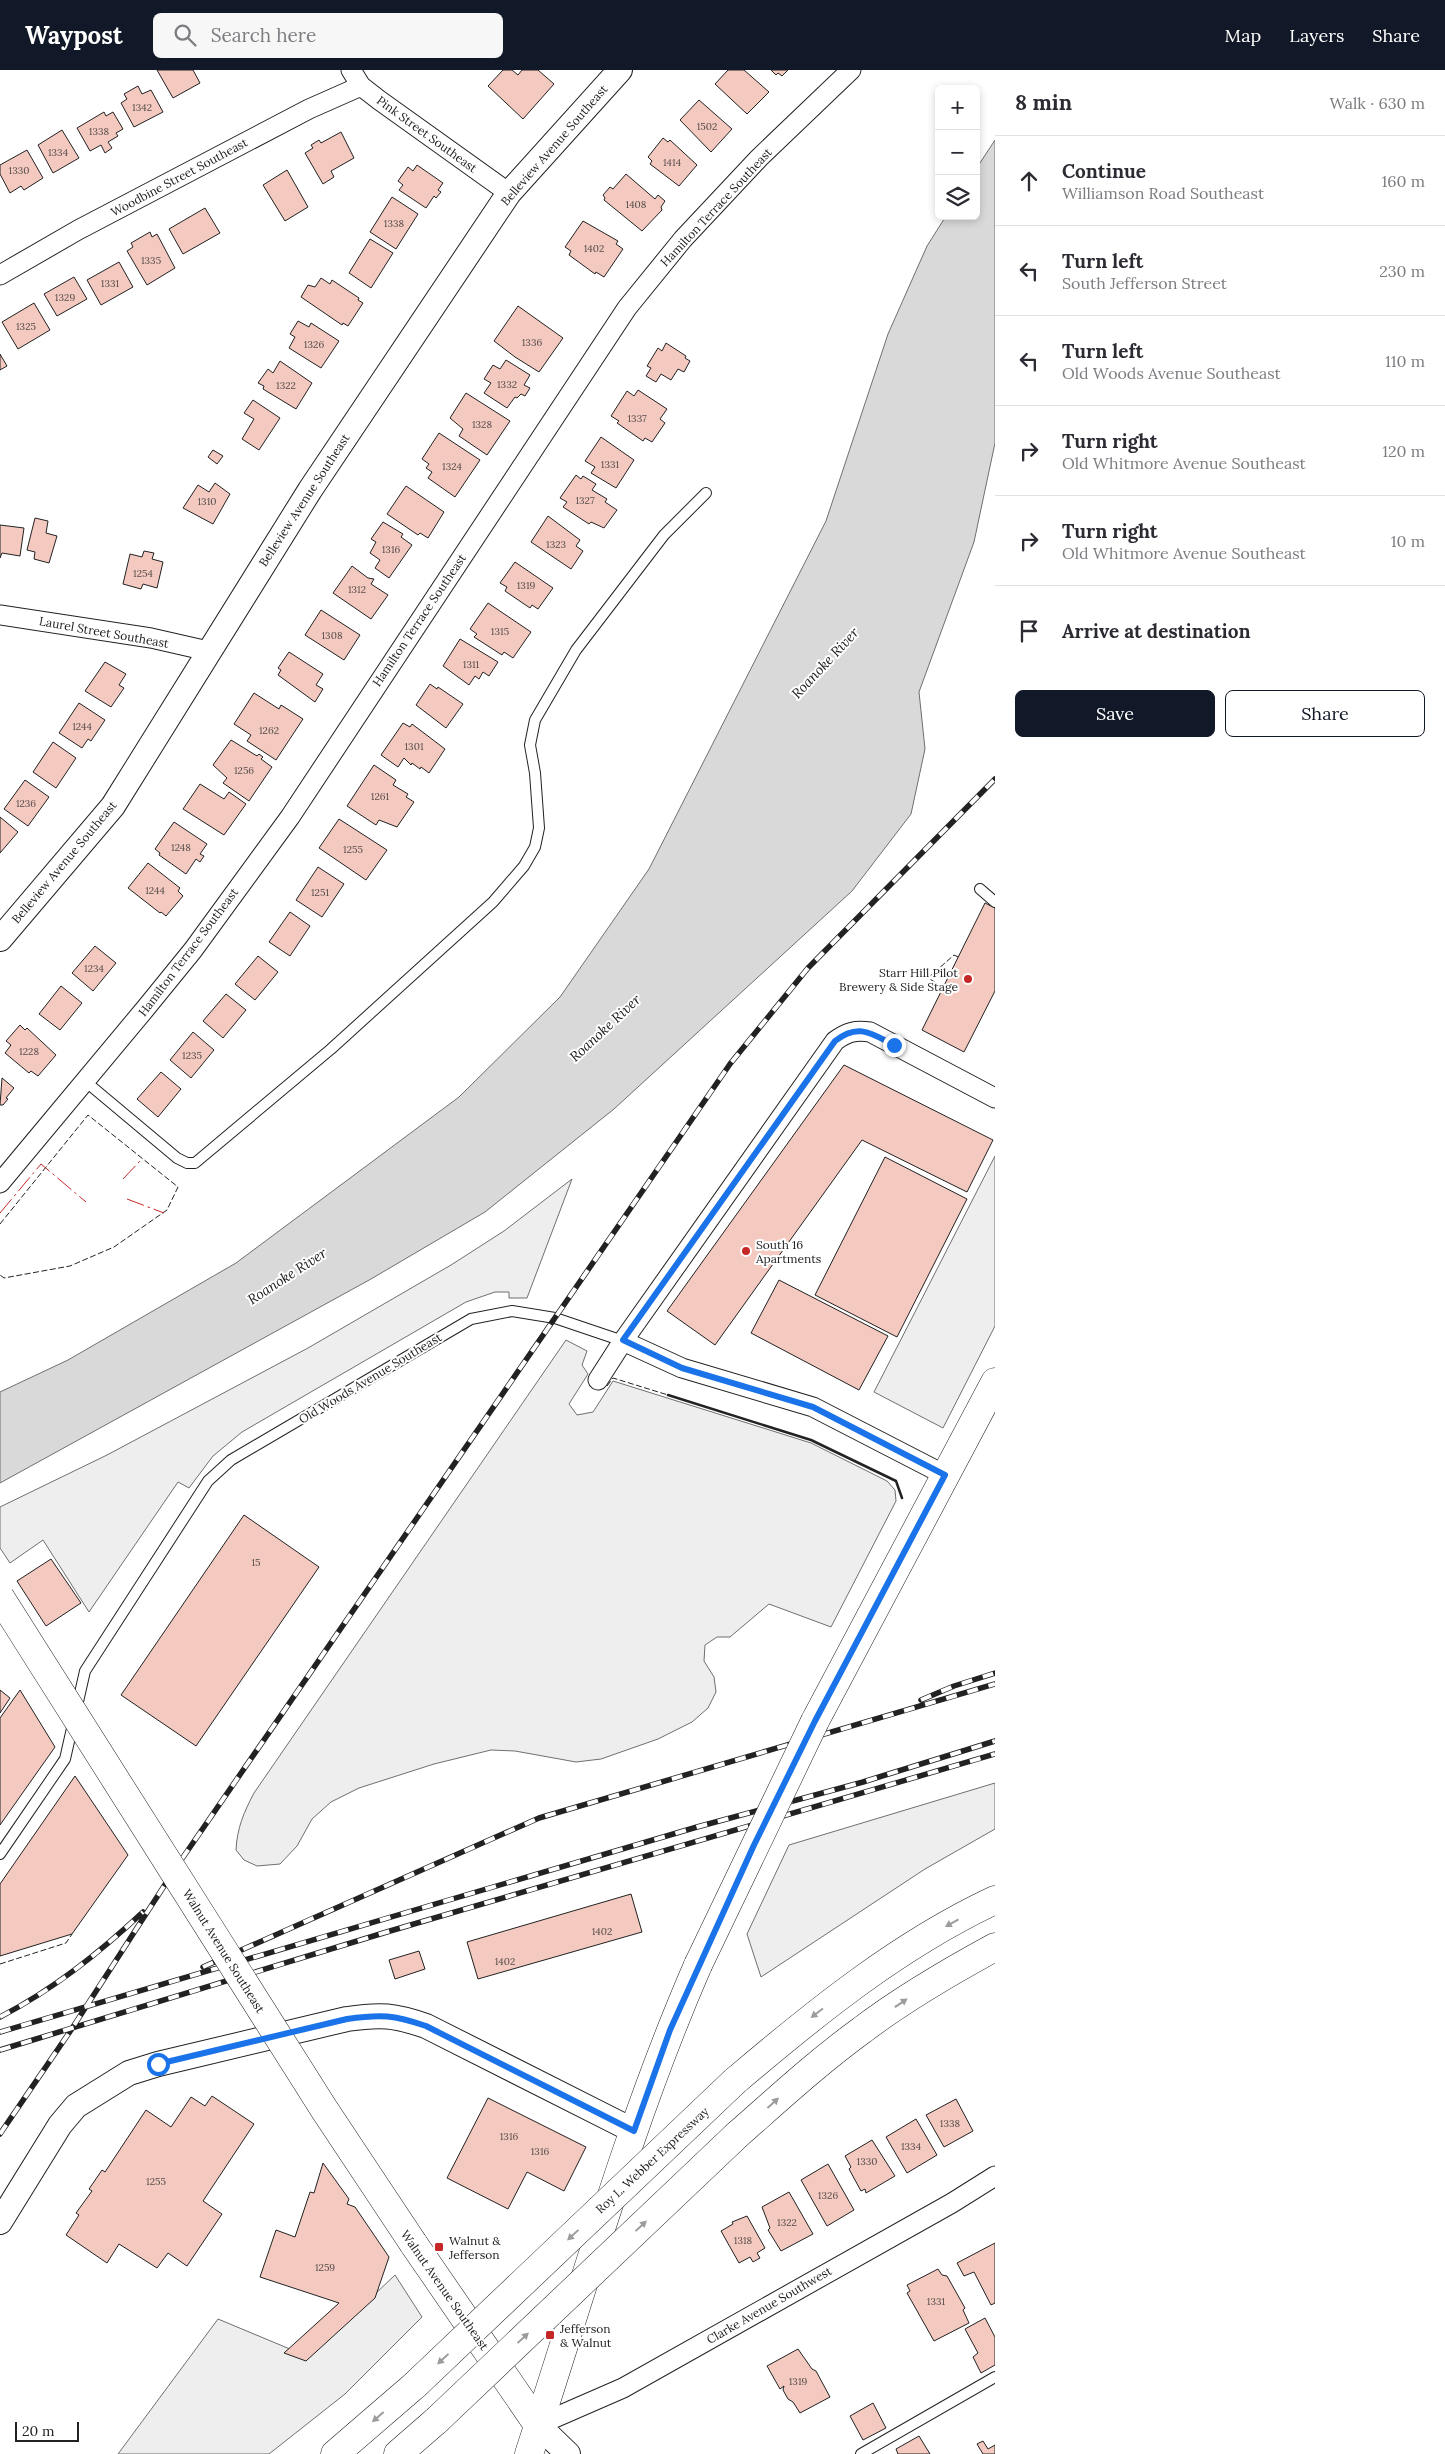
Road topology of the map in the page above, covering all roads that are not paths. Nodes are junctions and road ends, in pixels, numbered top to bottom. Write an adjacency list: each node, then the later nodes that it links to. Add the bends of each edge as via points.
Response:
1 (351, 70): 4 (street, Pink Street Southeast)
2 (851, 70): 13 (street, Hamilton Terrace Southeast, via 740,178 683,239 627,308 290,817 193,950)
3 (617, 71): 5 (street, Belleview Avenue Southeast)
4 (361, 86): 5 (street, Pink Street Southeast); 6 (street, Woodbine Street Southeast, via 309,109 78,230)
5 (509, 193): 9 (street, Belleview Avenue Southeast, via 315,482)
6 (0, 275)
7 (706, 493): 13 (lane, via 664,535 576,650 535,720 530,746 539,828 535,847 524,866 493,902 331,1050 195,1163 177,1158)
8 (0, 615): 9 (street, Laurel Street Southeast, via 151,638)
9 (208, 651): 12 (street, Belleview Avenue Southeast, via 114,806)
10 (980, 889): 11 (lane)
11 (995, 902)
12 (0, 939)
13 (85, 1081): 15 (street, Hamilton Terrace Southeast)
14 (995, 1098): 16 (street, via 870,1032 857,1030 845,1033 835,1041)
15 (0, 1183)
16 (623, 1340): 17 (street); 19 (street, Old Woods Avenue Southeast, via 682,1368 813,1407); 21 (lane, Old Woods Avenue Southeast, via 555,1318 512,1311 471,1319 231,1460 208,1481 85,1671 65,1759)
17 (598, 1380)
18 (995, 1382): 19 (main road)
19 (945, 1475): 24 (main road, bridge, via 815,1721 698,1964 670,2030)
20 (0, 1596): 28 (main road, Walnut Avenue Southeast, bridge, via 324,2109)
21 (0, 1854)
22 (995, 1900): 29 (main road, Roy L. Webber Expressway, one-way to 29, bridge, via 925,1938 792,2033 736,2081 415,2385)
23 (995, 1947): 30 (main road, one-way to 23, bridge, via 806,2074 863,2029)
24 (634, 2131): 26 (street, via 426,2026 399,2017 347,2019 158,2064 109,2083 76,2106 60,2124); 28 (main road)
25 (995, 2176): 28 (street, Clarke Avenue Southwest, via 623,2388)
26 (0, 2222)
27 (995, 2377): 33 (lane)
28 (538, 2425): 31 (main road); 32 (street)
29 (335, 2454)
30 (398, 2454)
31 (528, 2454)
32 (568, 2454)
33 (861, 2454)

